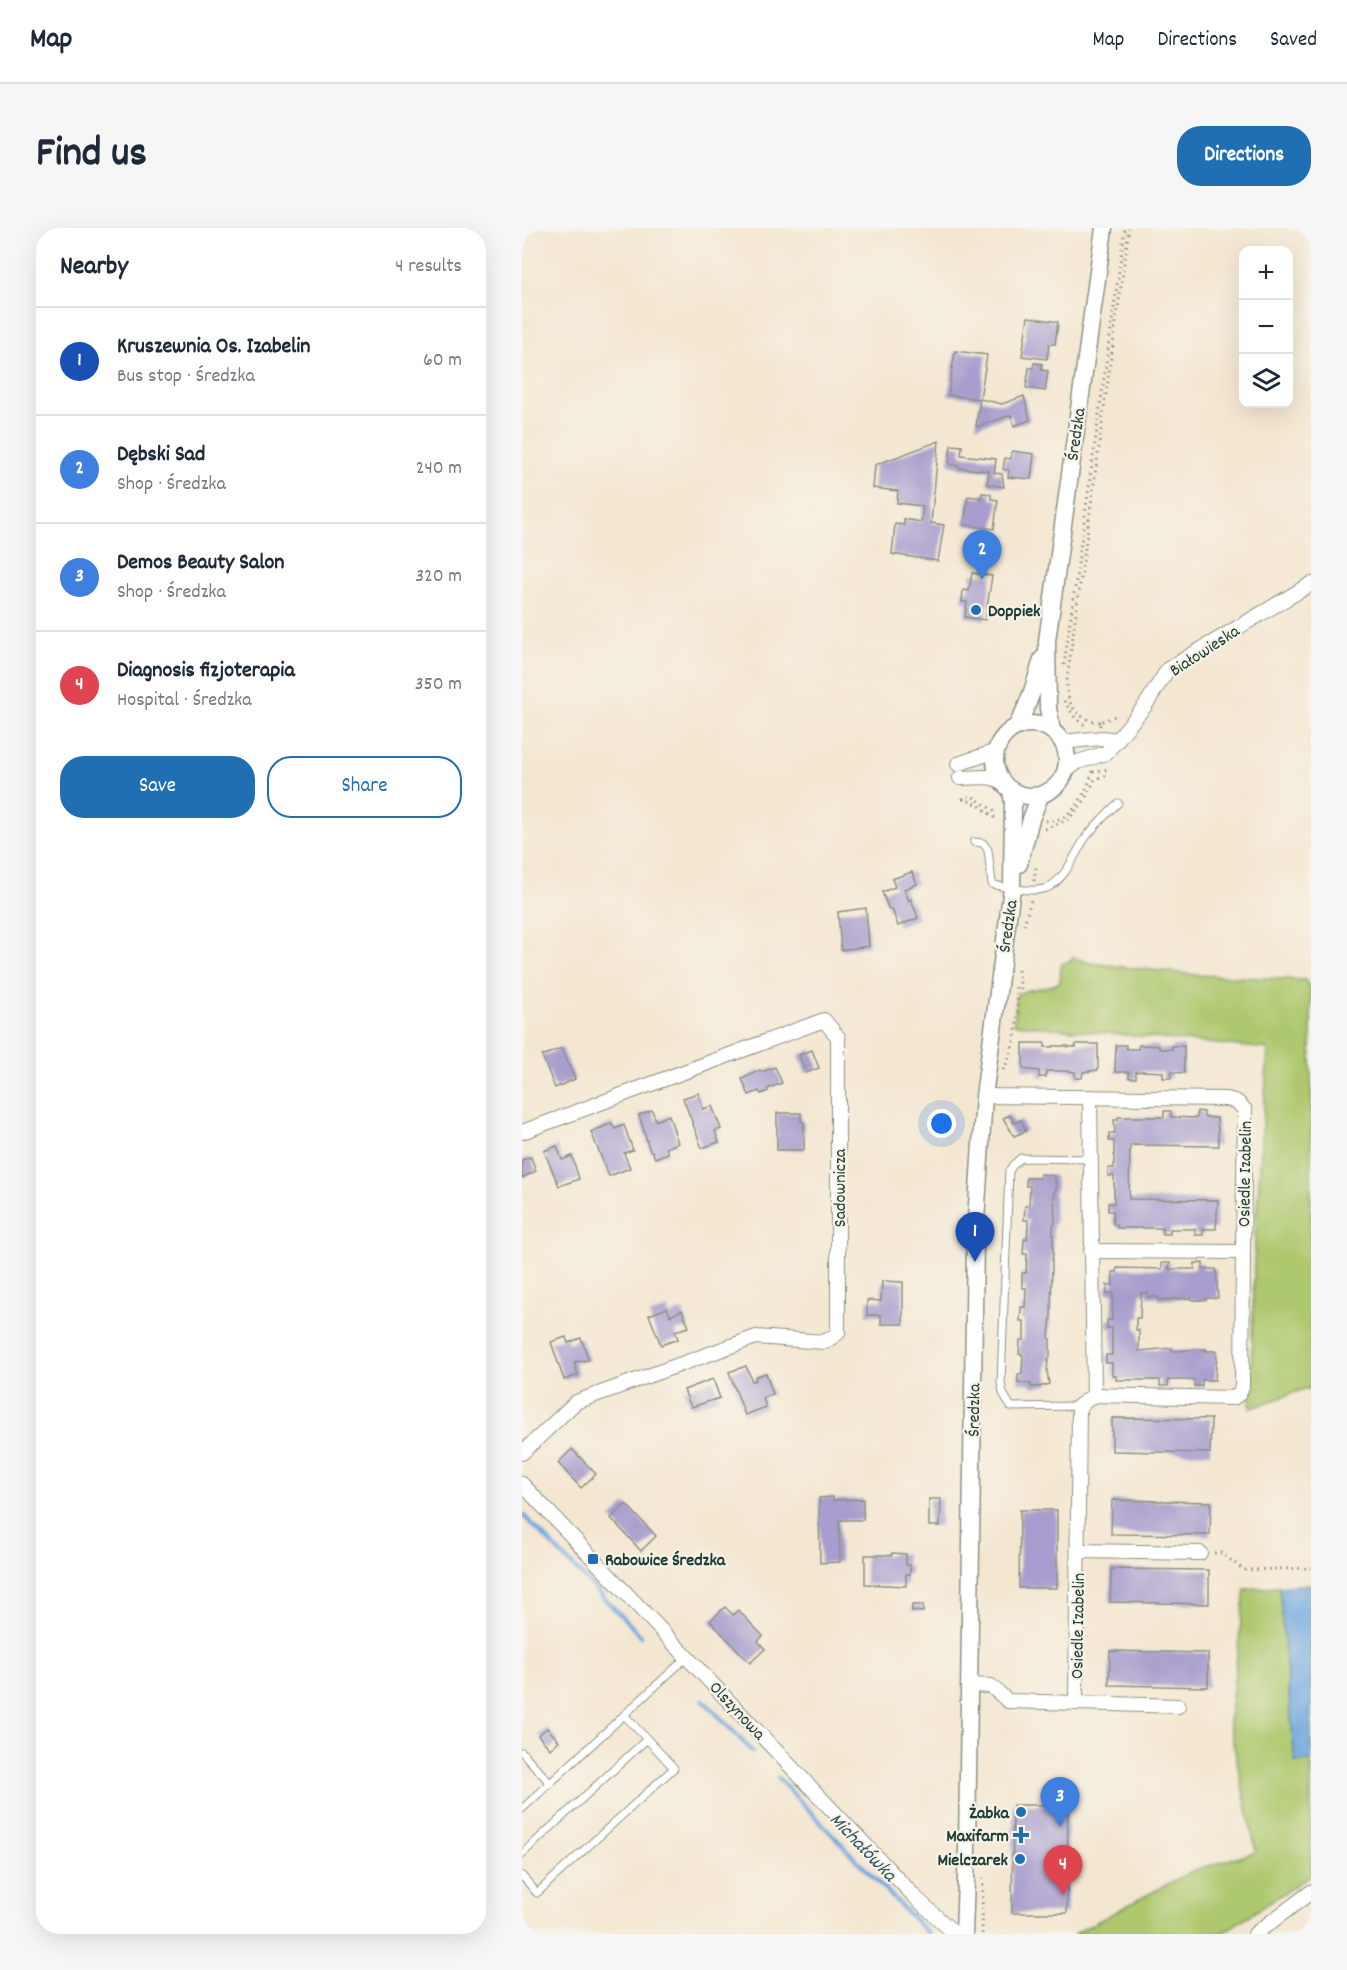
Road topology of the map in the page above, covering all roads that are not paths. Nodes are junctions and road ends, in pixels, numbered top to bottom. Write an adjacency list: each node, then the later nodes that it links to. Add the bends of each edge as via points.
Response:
1 (1104, 228): 3 (street, Średzka)
2 (1311, 584): 6 (street, Białowieska, via 1168,669)
3 (1047, 640): 4 (street, Średzka, via 1032,694); 5 (street, Średzka, via 1048,708)
4 (1016, 727): 5 (street, via 1035,724); 7 (street, via 1001,738)
5 (1057, 736): 6 (street); 9 (street, via 1067,756)
6 (1118, 740): 9 (street, Białowieska, via 1106,753 1078,762)
7 (996, 751): 8 (street); 11 (street, via 994,765)
8 (957, 764)
9 (1066, 771): 12 (street, via 1056,787)
10 (960, 778): 11 (street, via 987,777)
11 (1005, 785): 12 (street, via 1025,796); 15 (street, Średzka, via 1013,803)
12 (1040, 796): 15 (street, Średzka)
13 (1118, 803): 15 (lane, via 1088,834 1049,887)
14 (974, 842): 15 (lane, via 983,843 988,850 992,884)
15 (1012, 888): 16 (street, Średzka)
16 (984, 1096): 17 (street, Osiedle Izabelin); 29 (street, Średzka, via 975,1237)
17 (1090, 1097): 19 (street); 21 (street, Osiedle Izabelin, via 1238,1102 1245,1110)
18 (522, 1132): 24 (street, Sadownicza, via 824,1020 838,1037 838,1333 825,1342 756,1337 576,1402)
19 (1091, 1159): 20 (street); 23 (lane, via 1022,1158 1009,1172 1000,1383 1011,1407)
20 (1092, 1251): 21 (street, Osiedle Izabelin); 22 (street)
21 (1243, 1252): 22 (street, Osiedle Izabelin, via 1239,1394 1233,1398)
22 (1094, 1395): 23 (street)
23 (1079, 1406): 26 (street, Osiedle Izabelin)
24 (522, 1453)
25 (522, 1484): 28 (street, Olszynowa)
26 (1078, 1551): 27 (street, Osiedle Izabelin); 30 (street, Osiedle Izabelin)
27 (1200, 1553)
28 (687, 1657): 32 (lane); 40 (street, Olszynowa, via 914,1896)
29 (968, 1685): 30 (street, Osiedle Izabelin, via 991,1686 1008,1701); 41 (street, Średzka)
30 (1076, 1702): 31 (street, Osiedle Izabelin)
31 (1178, 1706)
32 (624, 1715): 33 (lane); 35 (lane)
33 (647, 1739): 37 (lane); 38 (lane, via 674,1768 537,1893)
34 (522, 1752): 35 (lane)
35 (550, 1783): 36 (lane)
36 (522, 1809)
37 (522, 1854)
38 (522, 1876)
39 (1311, 1892): 42 (street)
40 (955, 1934)
41 (964, 1934)
42 (1255, 1934)

